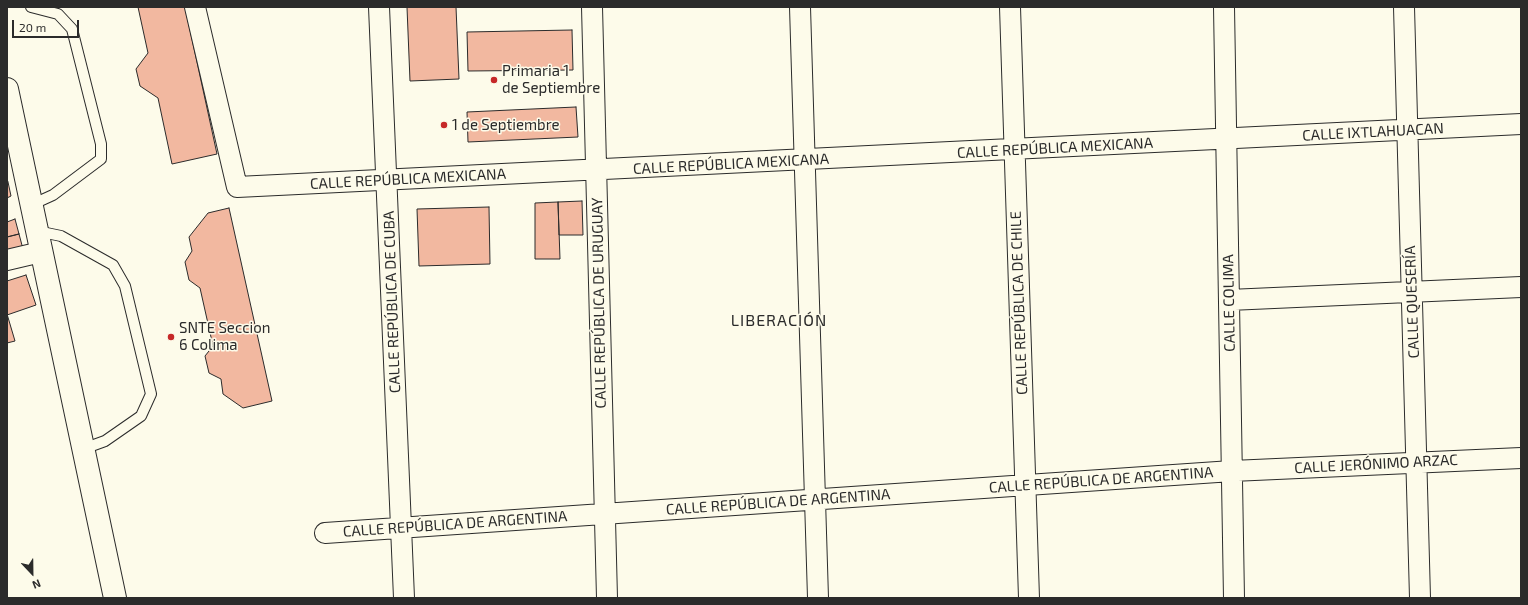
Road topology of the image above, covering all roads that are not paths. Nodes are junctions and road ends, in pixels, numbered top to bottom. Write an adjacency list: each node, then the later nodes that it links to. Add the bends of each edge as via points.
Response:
1 (31, 7): 17 (lane, via 58,14 72,29 101,144 101,159 53,195)
2 (196, 7): 16 (street, CALLE REPÚBLICA MEXICANA, via 237,187)
3 (379, 7): 16 (street, CALLE REPÚBLICA DE CUBA)
4 (592, 7): 15 (street, CALLE REPÚBLICA DE URUGUAY)
5 (800, 7): 14 (street)
6 (1010, 7): 13 (street, CALLE REPÚBLICA DE CHILE)
7 (1224, 7): 12 (street, CALLE COLIMA)
8 (1404, 7): 11 (street, CALLE QUESERÍA)
9 (7, 88): 17 (street)
10 (1521, 124): 11 (street, CALLE IXTLAHUACAN)
11 (1407, 130): 12 (street, CALLE IXTLAHUACAN); 22 (street, CALLE QUESERÍA)
12 (1226, 140): 13 (street, CALLE REPÚBLICA MEXICANA); 23 (street, CALLE COLIMA)
13 (1014, 150): 14 (street, CALLE REPÚBLICA MEXICANA); 28 (street, CALLE REPÚBLICA DE CHILE)
14 (805, 160): 15 (street, CALLE REPÚBLICA MEXICANA); 29 (street)
15 (596, 170): 16 (street, CALLE REPÚBLICA MEXICANA); 30 (street, CALLE REPÚBLICA DE URUGUAY)
16 (387, 180): 31 (street, CALLE REPÚBLICA DE CUBA)
17 (32, 205): 18 (street)
18 (37, 231): 19 (street); 24 (lane, via 61,236 113,265 125,286 151,394 141,416 105,441)
19 (42, 252): 20 (street); 24 (street)
20 (7, 260)
21 (1521, 287): 22 (street)
22 (1412, 292): 23 (street); 26 (street, CALLE QUESERÍA)
23 (1229, 300): 27 (street, CALLE COLIMA)
24 (83, 449): 33 (street)
25 (1521, 458): 26 (street, CALLE JERÓNIMO ARZAC)
26 (1416, 462): 27 (street, CALLE JERÓNIMO ARZAC); 39 (street, CALLE QUESERÍA)
27 (1232, 471): 28 (street, CALLE REPÚBLICA DE ARGENTINA); 38 (street, CALLE COLIMA)
28 (1025, 485): 29 (street, CALLE REPÚBLICA DE ARGENTINA); 37 (street, CALLE REPÚBLICA DE CHILE)
29 (815, 499): 30 (street, CALLE REPÚBLICA DE ARGENTINA); 36 (street)
30 (604, 514): 31 (street, CALLE REPÚBLICA DE ARGENTINA); 35 (street, CALLE REPÚBLICA DE URUGUAY)
31 (401, 528): 32 (street, CALLE REPÚBLICA DE ARGENTINA); 34 (street, CALLE REPÚBLICA DE CUBA)
32 (325, 533)
33 (115, 598)
34 (404, 598)
35 (606, 598)
36 (818, 598)
37 (1029, 598)
38 (1234, 598)
39 (1420, 598)

